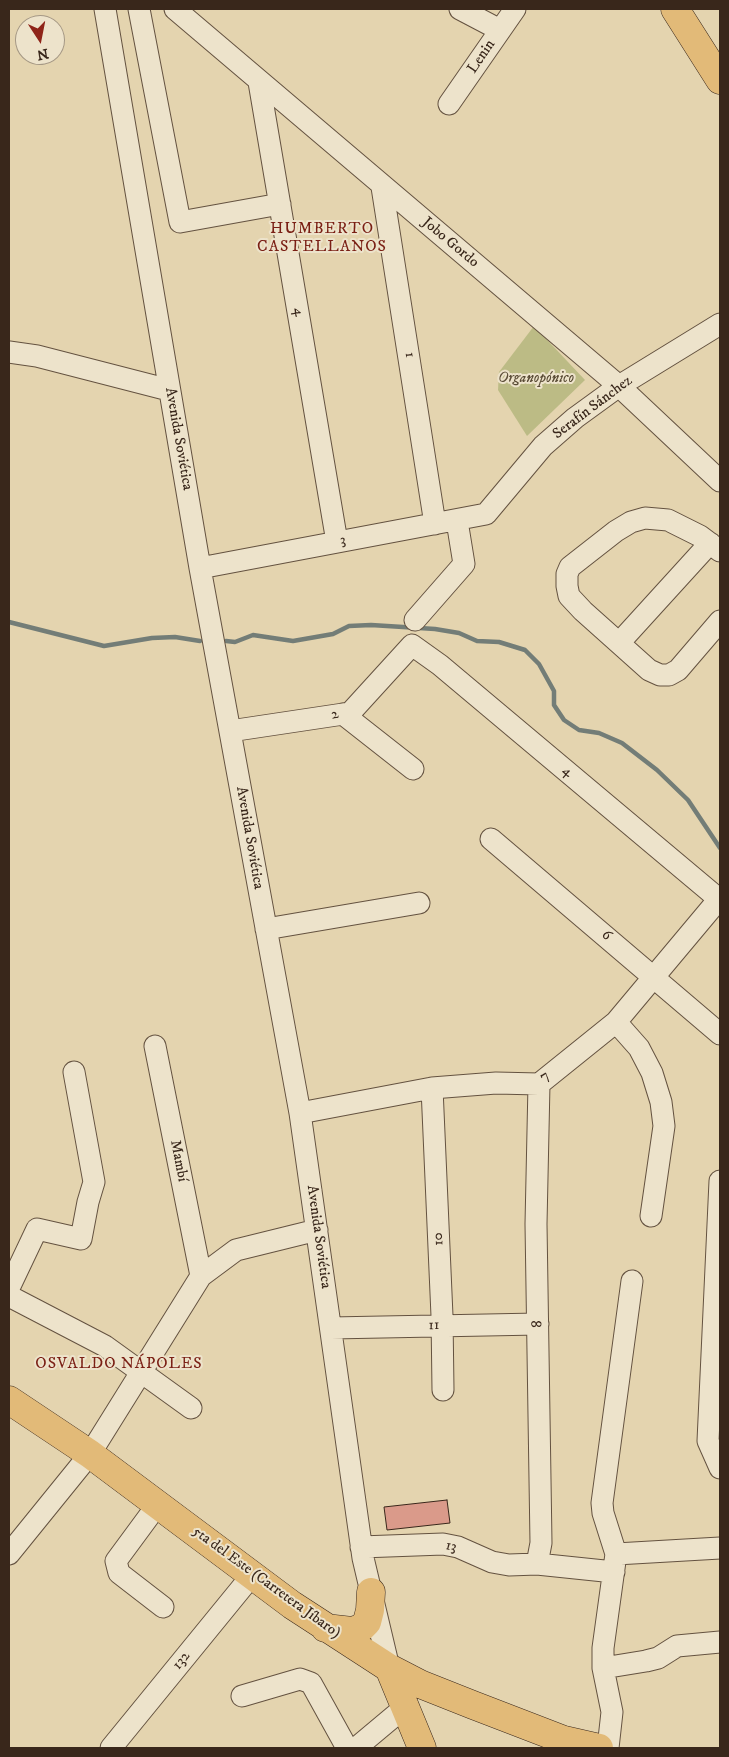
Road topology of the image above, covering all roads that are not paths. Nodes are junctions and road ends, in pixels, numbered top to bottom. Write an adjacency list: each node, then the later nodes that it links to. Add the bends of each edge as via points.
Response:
1 (105, 9): 16 (street, Avenida Soviética)
2 (139, 9): 12 (street, via 180,222)
3 (175, 9): 9 (street, Jobo Gordo)
4 (460, 9): 7 (street)
5 (515, 9): 7 (street, Lenin)
6 (675, 9): 8 (main road)
7 (500, 30): 10 (street, Lenin)
8 (720, 80)
9 (259, 82): 11 (street, Jobo Gordo); 12 (street, 4)
10 (449, 104)
11 (382, 187): 15 (street, Jobo Gordo); 20 (street, 1)
12 (280, 204): 21 (street, 4)
13 (720, 324): 15 (street, Serafín Sánchez)
14 (9, 352): 16 (street, via 37,356)
15 (619, 386): 17 (street, Jobo Gordo); 18 (street, Serafín Sánchez, via 543,446)
16 (169, 390): 23 (street, Avenida Soviética)
17 (717, 473)
18 (486, 514): 19 (street, 3)
19 (457, 521): 20 (street, 3); 24 (street, via 464,564)
20 (435, 524): 21 (street, 3)
21 (337, 542): 23 (street, 3)
22 (715, 547): 26 (street); 26 (street, via 668,520 644,518 616,531 570,567 567,574 569,596)
23 (200, 568): 29 (street, Avenida Soviética)
24 (415, 620)
25 (720, 621): 26 (street, via 678,670 669,675 649,670)
26 (619, 643)
27 (412, 645): 28 (street, 2, via 350,713); 32 (street, 4)
28 (343, 714): 29 (street, 2); 30 (street)
29 (230, 731): 34 (street, Avenida Soviética)
30 (413, 769)
31 (491, 839): 35 (street, 6)
32 (720, 900): 35 (street, 7)
33 (419, 904): 34 (street)
34 (266, 929): 42 (street, Avenida Soviética)
35 (655, 978): 36 (street, 7); 37 (street, 6)
36 (616, 1022): 40 (street, 7); 44 (street, via 639,1048 662,1102 664,1126)
37 (720, 1034)
38 (155, 1046): 46 (street, Mambí)
39 (74, 1072): 48 (street, via 94,1182 82,1239 37,1229)
40 (539, 1084): 41 (street, 7, via 496,1083); 50 (street, 8)
41 (432, 1088): 42 (street, 7); 51 (street, 10)
42 (300, 1114): 45 (street, Avenida Soviética)
43 (720, 1181): 58 (street, via 708,1441)
44 (651, 1216)
45 (317, 1230): 46 (street, via 236,1250); 52 (street, Avenida Soviética)
46 (201, 1276): 53 (street)
47 (632, 1281): 63 (street, via 604,1481 603,1513)
48 (9, 1288)
49 (9, 1296): 53 (street, via 105,1346)
50 (538, 1324): 51 (street, 11); 64 (street, 8, via 541,1543)
51 (442, 1325): 52 (street, 11); 54 (street, 10)
52 (331, 1328): 60 (street, Avenida Soviética)
53 (139, 1372): 56 (street); 57 (street)
54 (443, 1390)
55 (9, 1400): 57 (main road, 5ta del Este (Carretera Jíbaro))
56 (191, 1408)
57 (90, 1454): 59 (main road, 5ta del Este (Carretera Jíbaro)); 62 (street)
58 (720, 1468)
59 (158, 1504): 65 (main road, 5ta del Este (Carretera Jíbaro)); 67 (street, via 116,1561 119,1574)
60 (362, 1547): 64 (street, 13, via 443,1544 492,1562); 66 (street, Avenida Soviética)
61 (720, 1548): 63 (street, 13)
62 (9, 1554)
63 (615, 1563): 64 (street, 13); 71 (street)
64 (537, 1564)
65 (252, 1574): 68 (main road, 5ta del Este (Carretera Jíbaro)); 77 (street, 132)
66 (370, 1592): 68 (main road, via 370,1610 367,1622 361,1628 352,1631); 70 (street, Avenida Soviética)
67 (163, 1607)
68 (325, 1628): 70 (main road, 5ta del Este (Carretera Jíbaro))
69 (720, 1642): 71 (street, via 677,1646 646,1662)
70 (389, 1668): 73 (main road, 5ta del Este (Carretera Jíbaro)); 74 (main road)
71 (603, 1668): 79 (street, via 612,1712)
72 (242, 1696): 76 (street, via 300,1679 311,1683)
73 (473, 1705): 75 (main road, via 444,1698 430,1702 420,1715); 78 (main road, 5ta del Este (Carretera Jíbaro), via 564,1740)
74 (405, 1707): 75 (main road); 76 (street)
75 (420, 1743)
76 (358, 1746)
77 (111, 1748)
78 (599, 1748)
79 (608, 1748)

